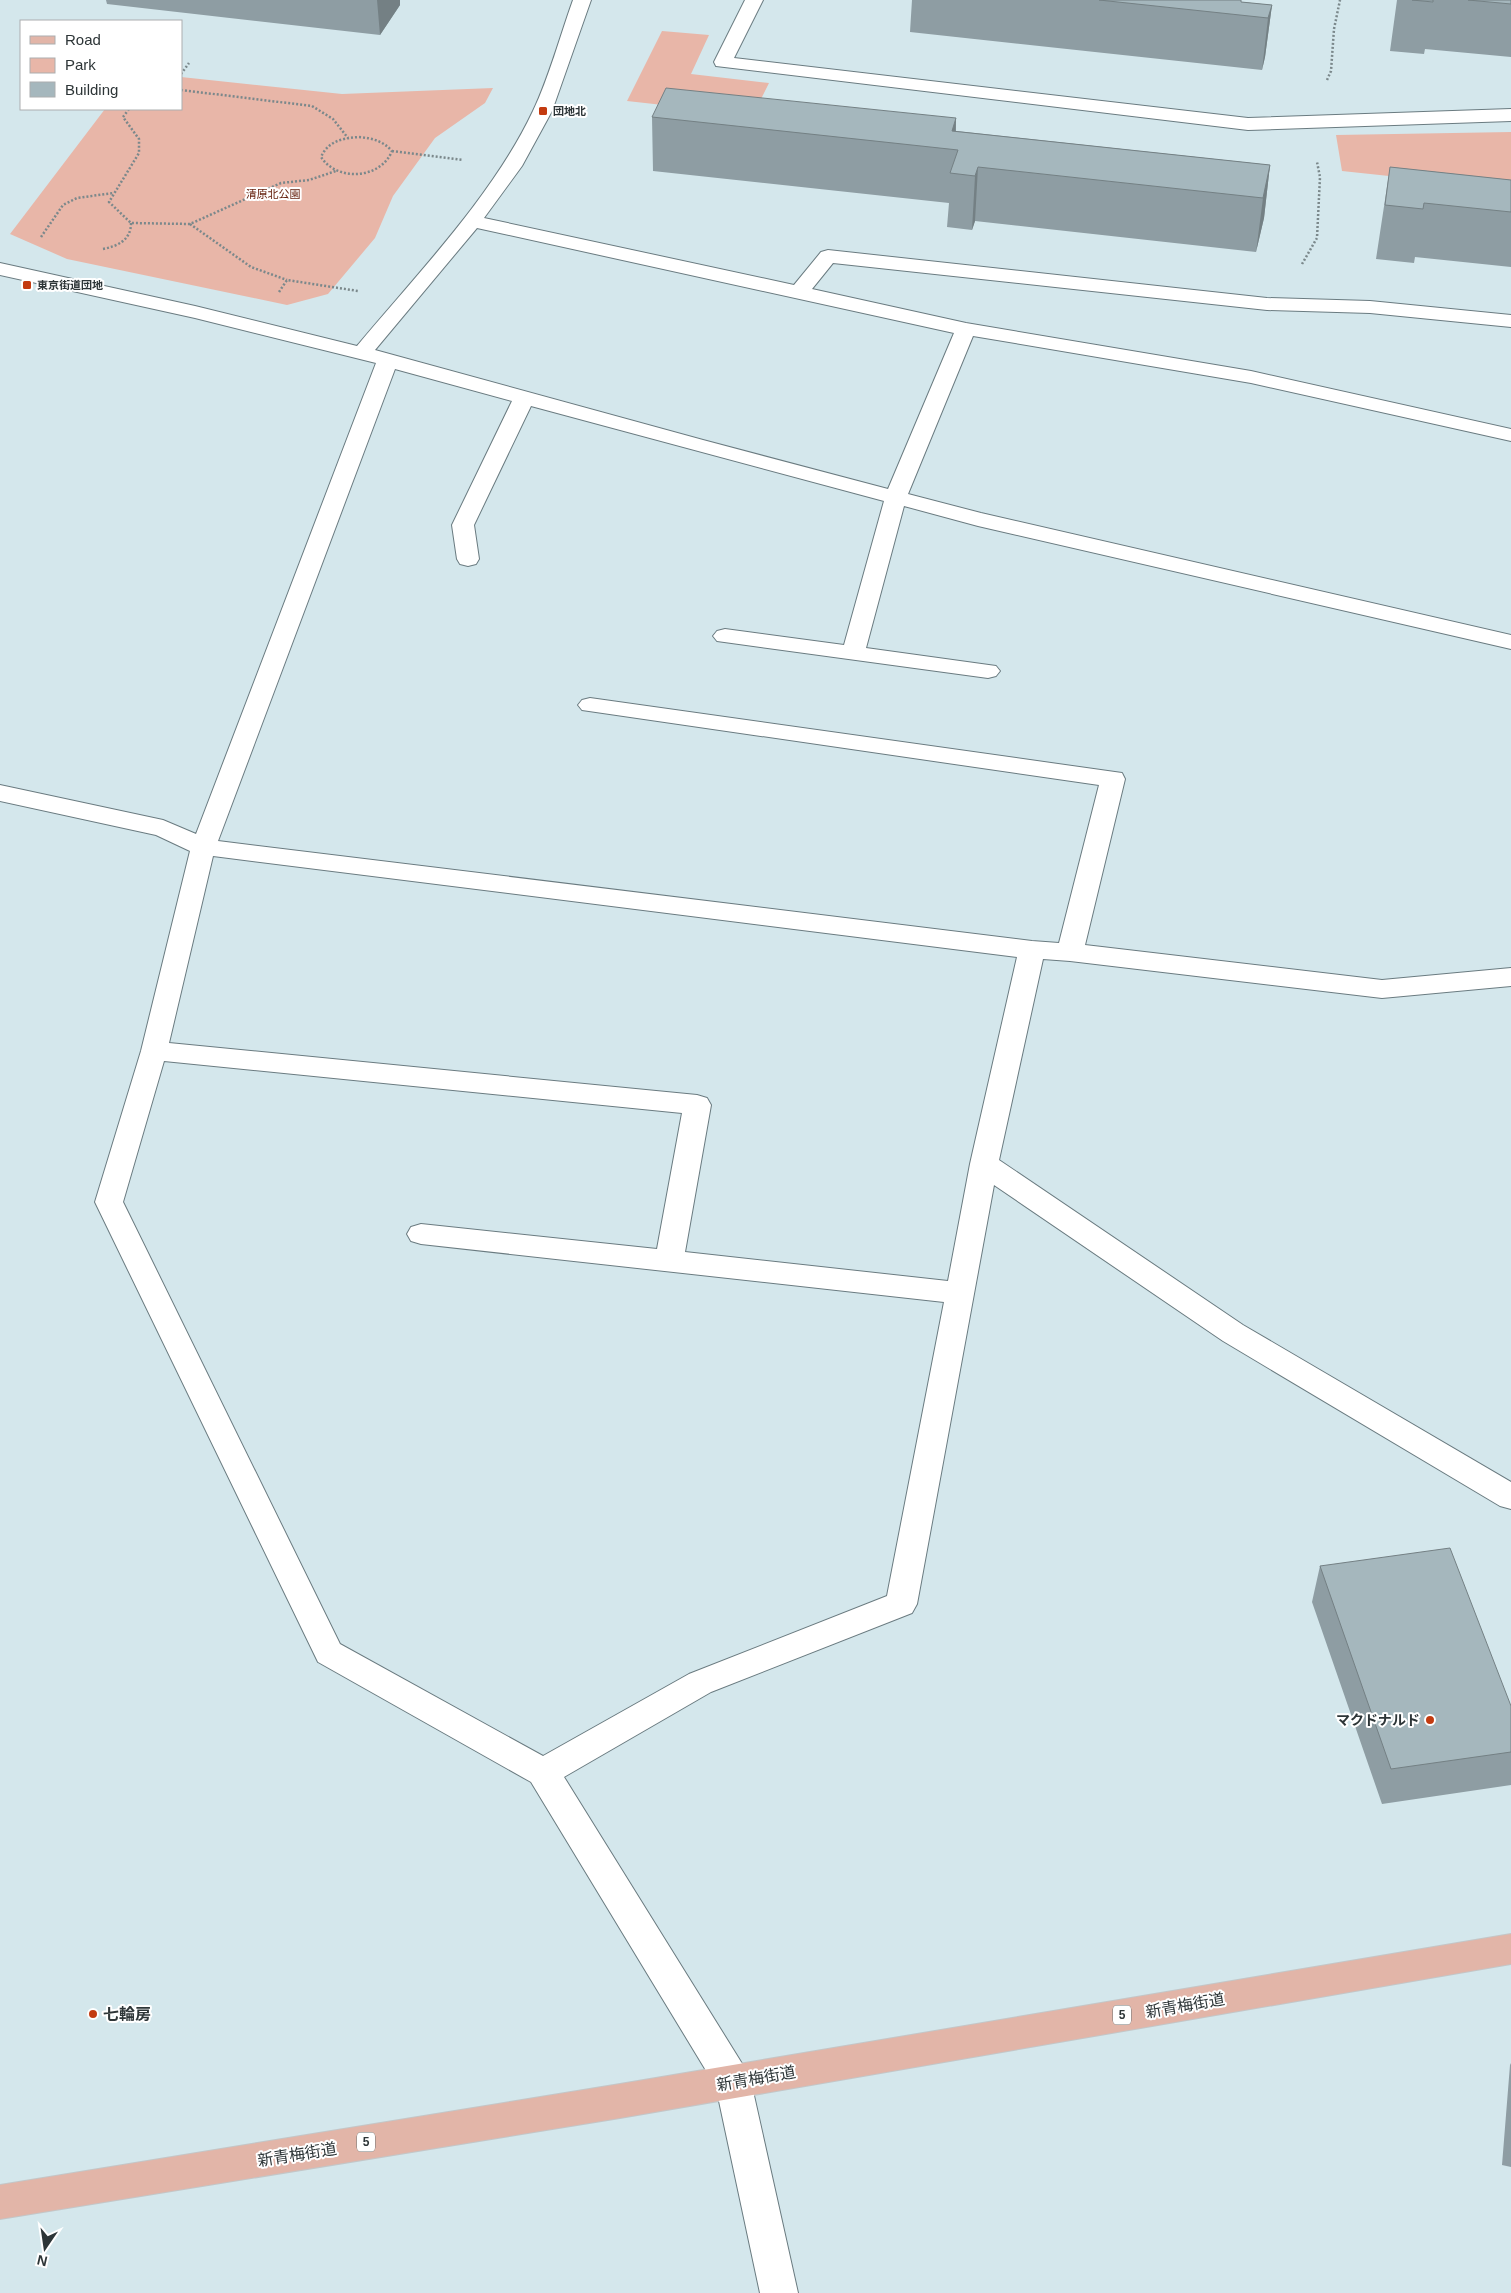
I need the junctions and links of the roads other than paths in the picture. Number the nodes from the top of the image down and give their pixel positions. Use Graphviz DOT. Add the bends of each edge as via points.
graph roads {
  1 [pos="582,0"];
  2 [pos="754,0"];
  3 [pos="1511,115"];
  4 [pos="472,221"];
  5 [pos="8,271"];
  6 [pos="798,292"];
  7 [pos="1511,322"];
  8 [pos="966,329"];
  9 [pos="375,357"];
  10 [pos="524,398"];
  11 [pos="1511,435"];
  12 [pos="896,496"];
  13 [pos="468,559"];
  14 [pos="725,636"];
  15 [pos="1511,642"];
  16 [pos="853,653"];
  17 [pos="988,671"];
  18 [pos="590,705"];
  19 [pos="0,793"];
  20 [pos="203,847"];
  21 [pos="1032,950"];
  22 [pos="1070,952"];
  23 [pos="1511,978"];
  24 [pos="154,1051"];
  25 [pos="984,1164"];
  26 [pos="421,1234"];
  27 [pos="669,1262"];
  28 [pos="960,1293"];
  29 [pos="1511,1497"];
  30 [pos="543,1772"];
  31 [pos="1511,1949"];
  32 [pos="733,2082"];
  33 [pos="0,2202"];
  34 [pos="779,2293"];
  1 -- 4 [label="street" via="543,111 512,166"];
  2 -- 3 [label="street" via="723,62 1248,124"];
  4 -- 6 [label="street"];
  4 -- 9 [label="street" via="408,299"];
  5 -- 9 [label="street"];
  6 -- 7 [label="street" via="828,256 1267,304 1370,307"];
  6 -- 8 [label="street"];
  8 -- 11 [label="street" via="1251,377"];
  8 -- 12 [label="street"];
  9 -- 10 [label="street"];
  9 -- 20 [label="street"];
  10 -- 12 [label="street"];
  10 -- 13 [label="street" via="464,525"];
  12 -- 15 [label="street"];
  12 -- 16 [label="street"];
  14 -- 16 [label="street"];
  16 -- 17 [label="street"];
  18 -- 22 [label="street" via="1113,779"];
  19 -- 20 [label="street" via="163,828"];
  20 -- 21 [label="street"];
  20 -- 24 [label="street"];
  21 -- 22 [label="street"];
  21 -- 25 [label="street"];
  22 -- 23 [label="street" via="1382,989"];
  24 -- 27 [label="street" via="697,1105"];
  24 -- 30 [label="street" via="108,1202 329,1653"];
  25 -- 28 [label="street"];
  25 -- 29 [label="street" via="1233,1333"];
  26 -- 27 [label="street"];
  27 -- 28 [label="street"];
  28 -- 30 [label="street" via="901,1604 700,1683"];
  30 -- 32 [label="street"];
  31 -- 32 [label="main road, 新青梅街道 / 5"];
  32 -- 33 [label="main road, 新青梅街道 / 5"];
  32 -- 34 [label="street"];
}
